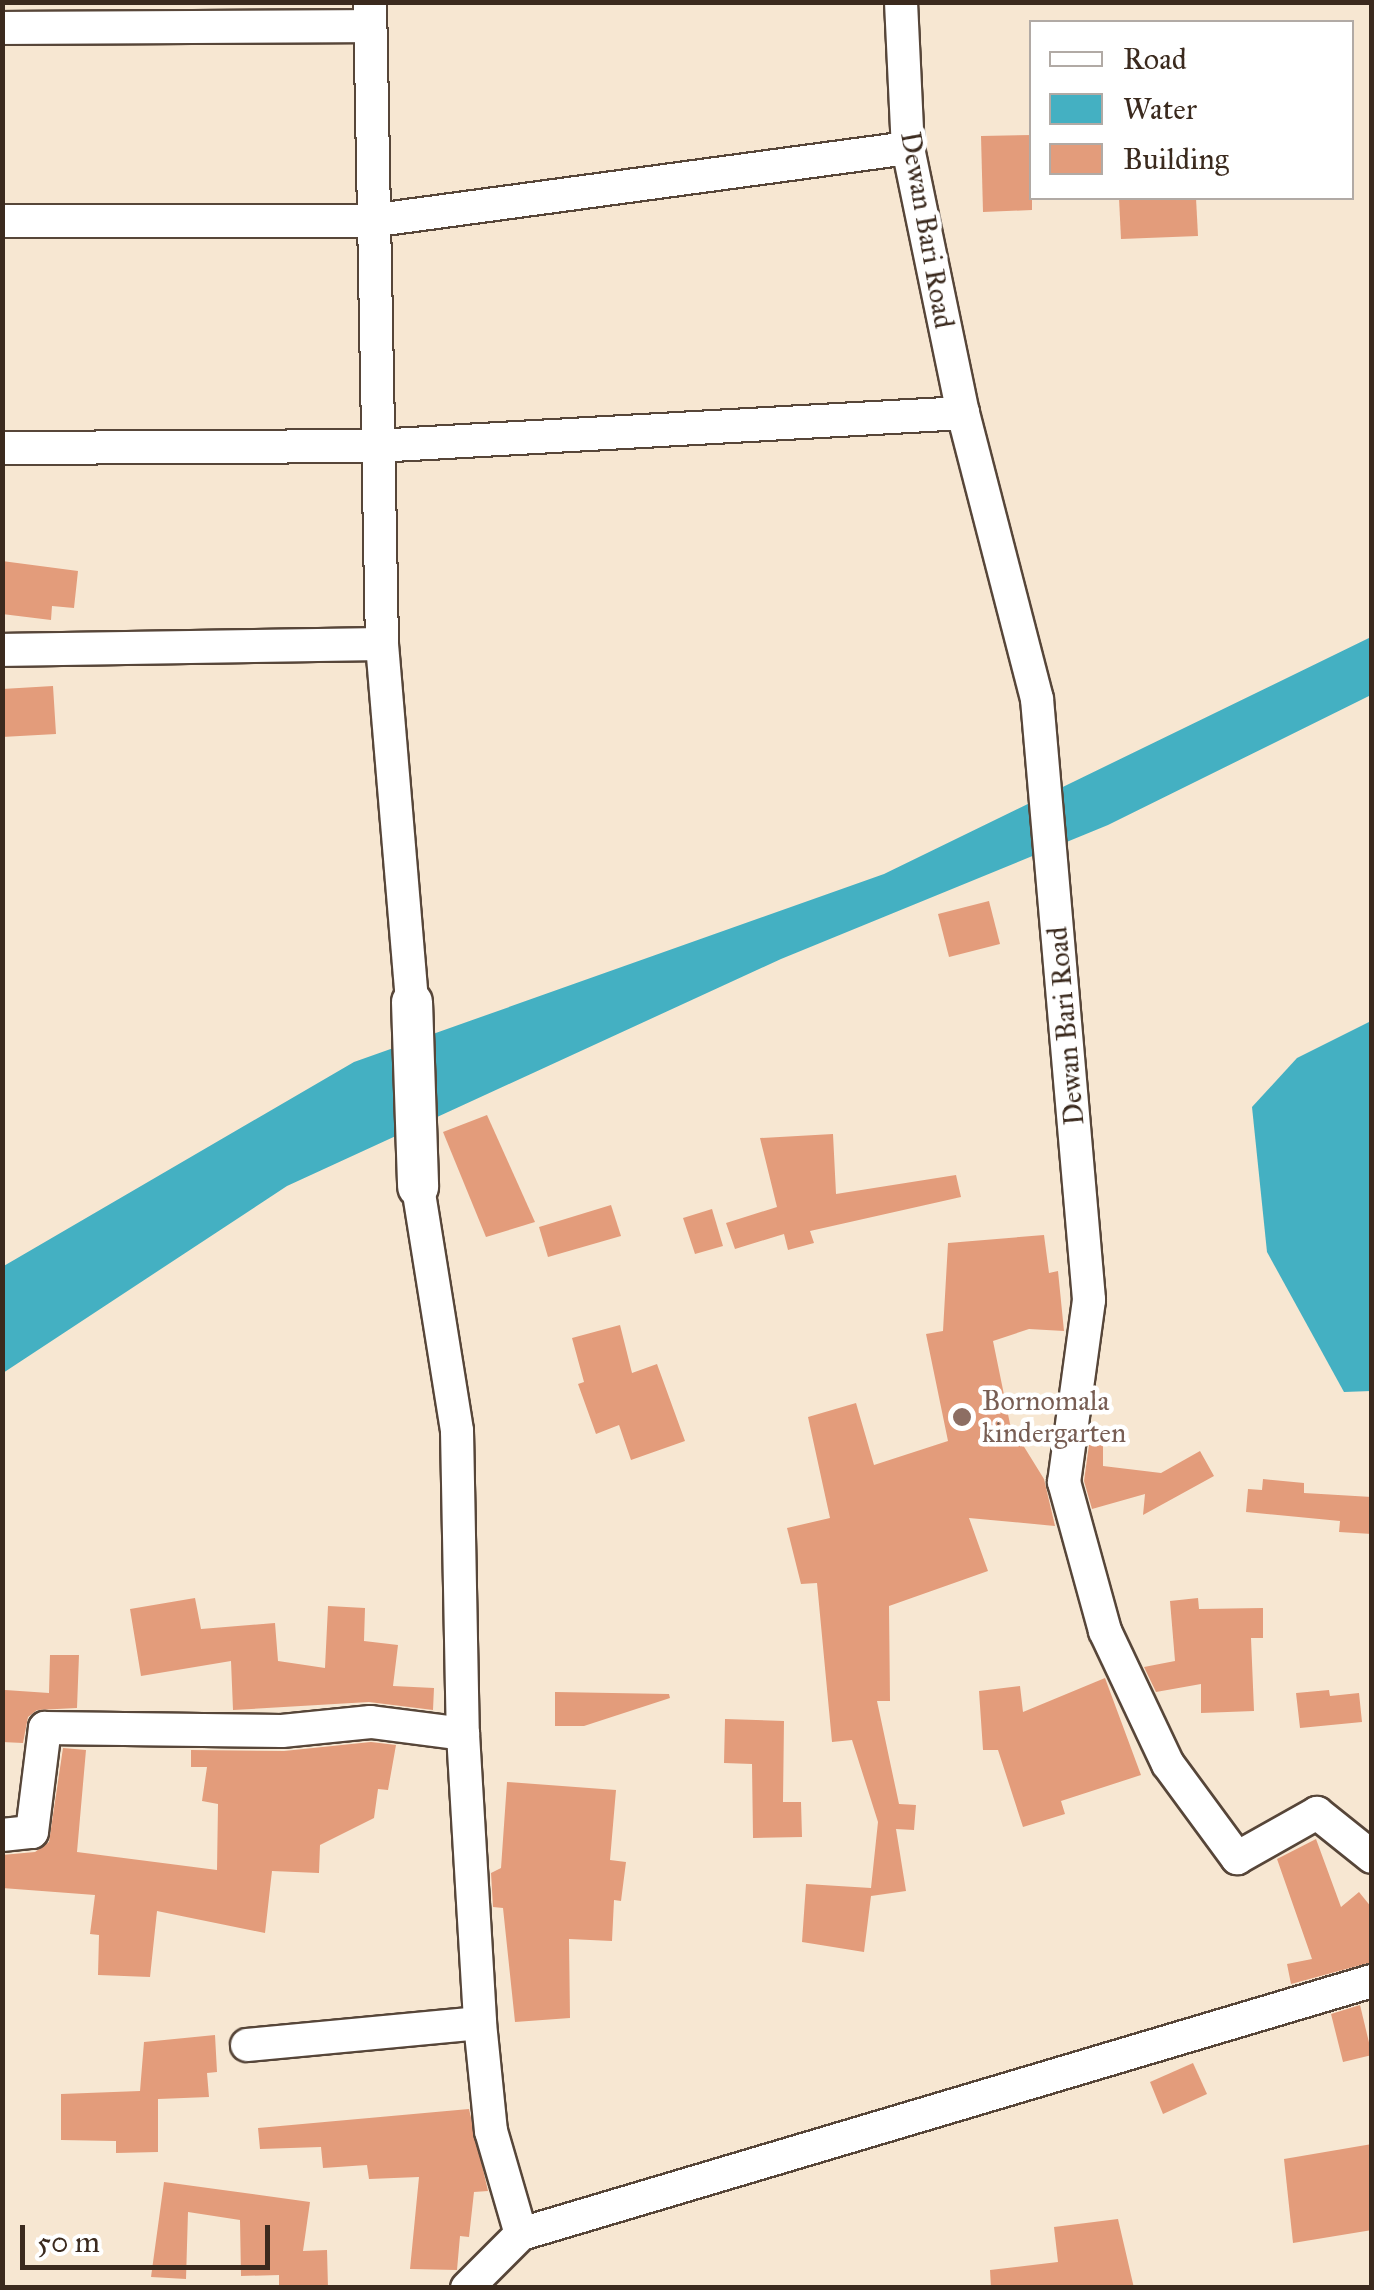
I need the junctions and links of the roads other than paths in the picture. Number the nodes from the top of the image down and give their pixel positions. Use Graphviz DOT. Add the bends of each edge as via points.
graph roads {
  1 [pos="900,2"];
  2 [pos="370,14"];
  3 [pos="2,28"];
  4 [pos="908,148"];
  5 [pos="370,220"];
  6 [pos="2,221"];
  7 [pos="963,412"];
  8 [pos="375,446"];
  9 [pos="2,448"];
  10 [pos="382,644"];
  11 [pos="2,650"];
  12 [pos="412,1002"];
  13 [pos="418,1187"];
  14 [pos="462,1734"];
  15 [pos="2,1835"];
  16 [pos="1372,1856"];
  17 [pos="1372,1981"];
  18 [pos="480,2023"];
  19 [pos="246,2045"];
  20 [pos="521,2234"];
  21 [pos="467,2288"];
  1 -- 4 [label="street, Dewan Bari Road"];
  2 -- 3 [label="street"];
  2 -- 5 [label="street"];
  4 -- 5 [label="street"];
  4 -- 7 [label="street, Dewan Bari Road"];
  5 -- 6 [label="street"];
  5 -- 8 [label="street"];
  7 -- 8 [label="street"];
  7 -- 16 [label="street, Dewan Bari Road" via="1036,699 1089,1300 1064,1482 1105,1631 1168,1764 1237,1858 1317,1813"];
  8 -- 9 [label="street"];
  8 -- 10 [label="street"];
  10 -- 11 [label="street"];
  10 -- 12 [label="street"];
  12 -- 13 [label="street"];
  13 -- 14 [label="street" via="457,1431"];
  14 -- 15 [label="street" via="370,1722 282,1731 45,1728 32,1832"];
  14 -- 18 [label="street"];
  17 -- 20 [label="street"];
  18 -- 19 [label="street"];
  18 -- 20 [label="street" via="490,2131"];
  20 -- 21 [label="street"];
}
